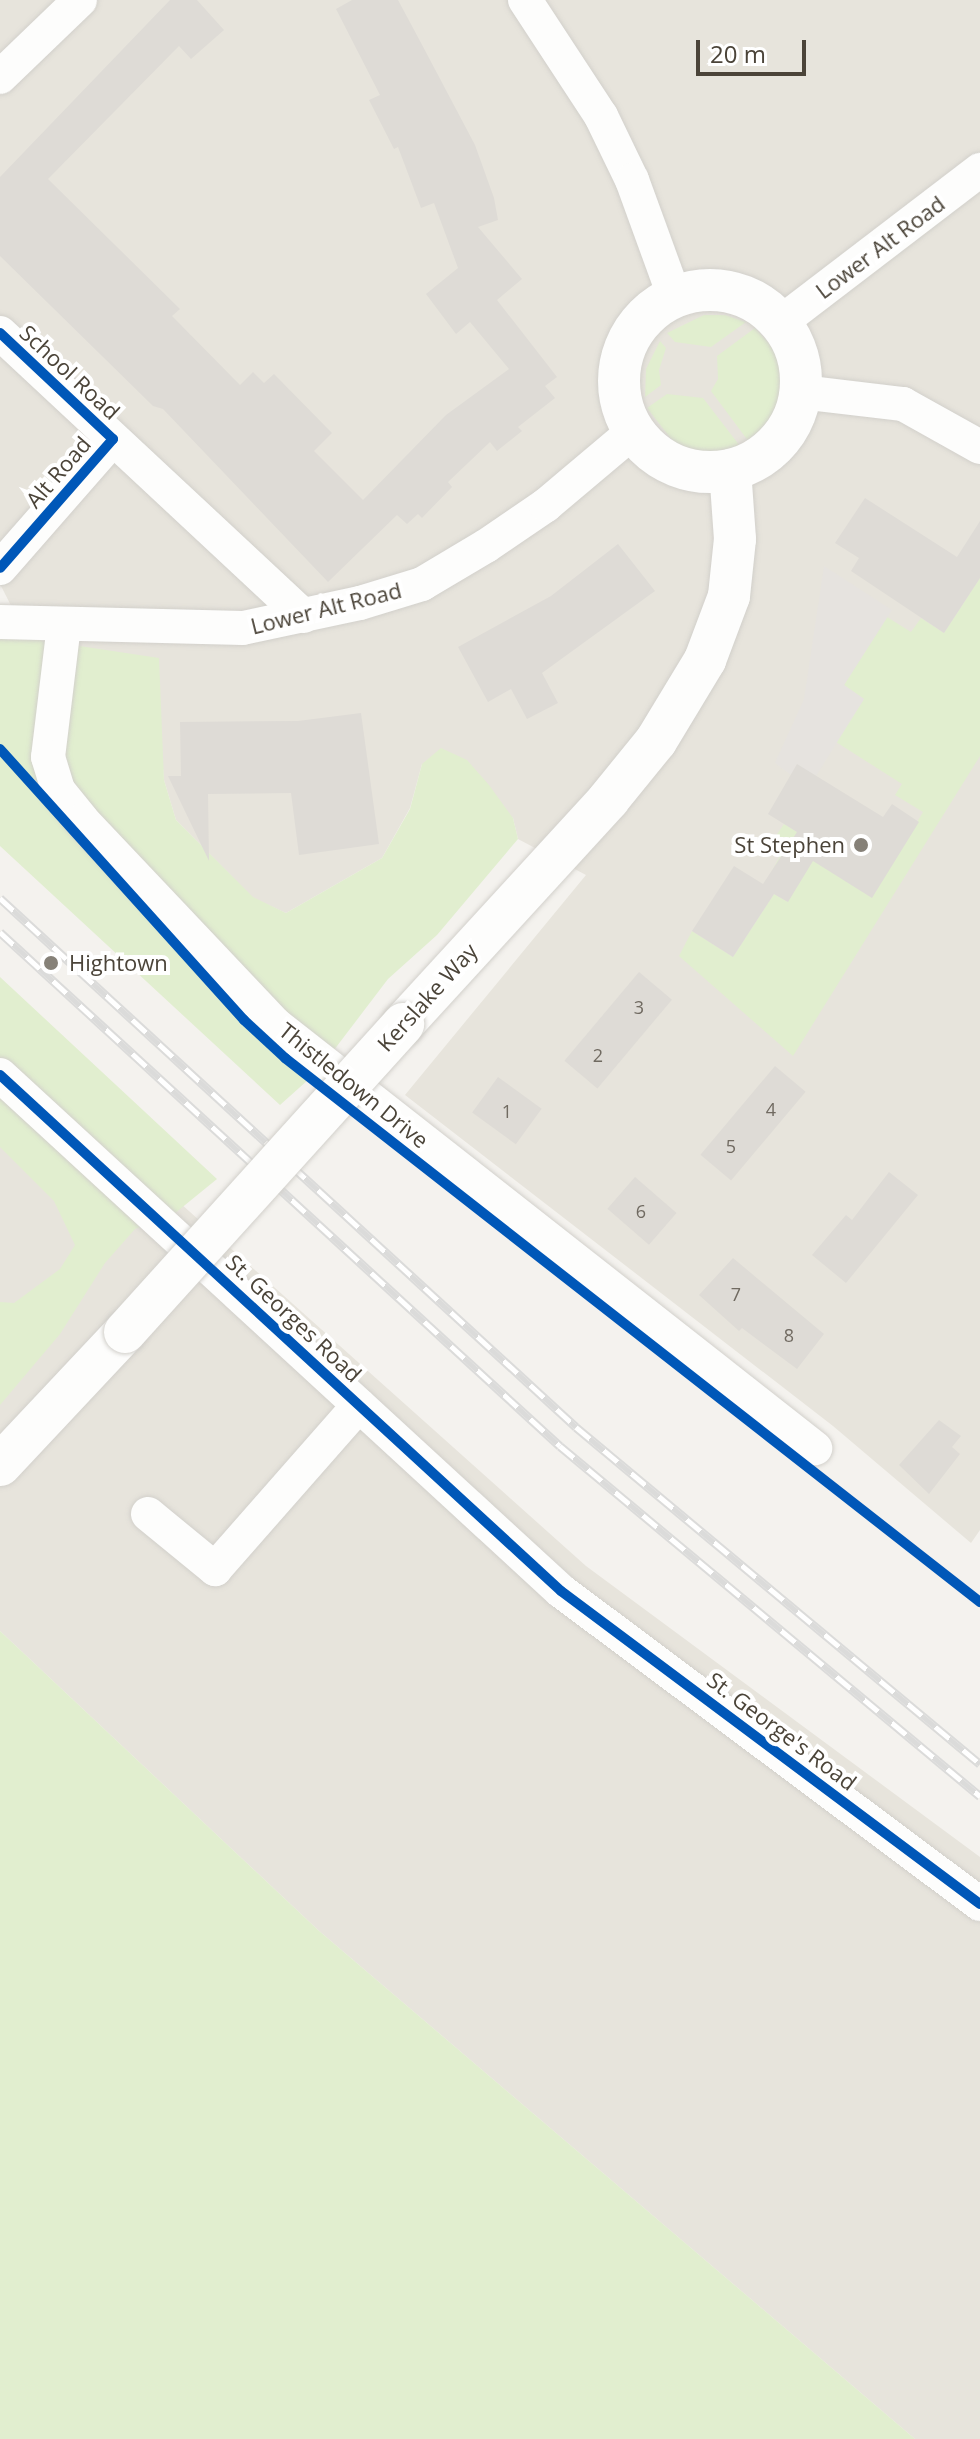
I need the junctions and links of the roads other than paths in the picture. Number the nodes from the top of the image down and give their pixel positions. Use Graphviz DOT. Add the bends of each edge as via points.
graph roads {
  1 [pos="80,0"];
  2 [pos="525,0"];
  3 [pos="0,77"];
  4 [pos="980,170"];
  5 [pos="675,298"];
  6 [pos="780,323"];
  7 [pos="0,333"];
  8 [pos="801,392"];
  9 [pos="634,431"];
  10 [pos="113,439"];
  11 [pos="980,447"];
  12 [pos="730,470"];
  13 [pos="0,568"];
  14 [pos="304,616"];
  15 [pos="0,622"];
  16 [pos="64,625"];
  17 [pos="0,1075"];
  18 [pos="359,1405"];
  19 [pos="815,1448"];
  20 [pos="0,1465"];
  21 [pos="148,1514"];
  22 [pos="561,1591"];
  23 [pos="980,1904"];
  1 -- 3 [label="street"];
  2 -- 5 [label="street" via="601,116 632,180"];
  4 -- 6 [label="street, Lower Alt Road"];
  5 -- 6 [label="street" via="703,291 732,293 759,304"];
  5 -- 9 [label="street" via="642,321 623,355 619,394"];
  6 -- 8 [label="street" via="798,356"];
  7 -- 10 [label="street, School Road"];
  8 -- 11 [label="street" via="903,404"];
  8 -- 12 [label="street" via="793,419 778,442 756,460"];
  9 -- 12 [label="street" via="652,452 676,466 702,472"];
  9 -- 14 [label="street, Lower Alt Road" via="546,505 422,584"];
  10 -- 13 [label="street, Alt Road"];
  10 -- 14 [label="street, School Road"];
  12 -- 20 [label="street, Kerslake Way, bridge" via="735,539 729,596 699,670 656,741 608,800"];
  14 -- 16 [label="street, Lower Alt Road" via="243,628"];
  15 -- 16 [label="street"];
  16 -- 19 [label="street, Thistledown Drive" via="48,757 58,790 82,820 275,1024"];
  17 -- 18 [label="street, St. Georges Road"];
  18 -- 21 [label="street" via="215,1569"];
  18 -- 22 [label="street, St. Georges Road"];
  22 -- 23 [label="street, St. George's Road"];
}
